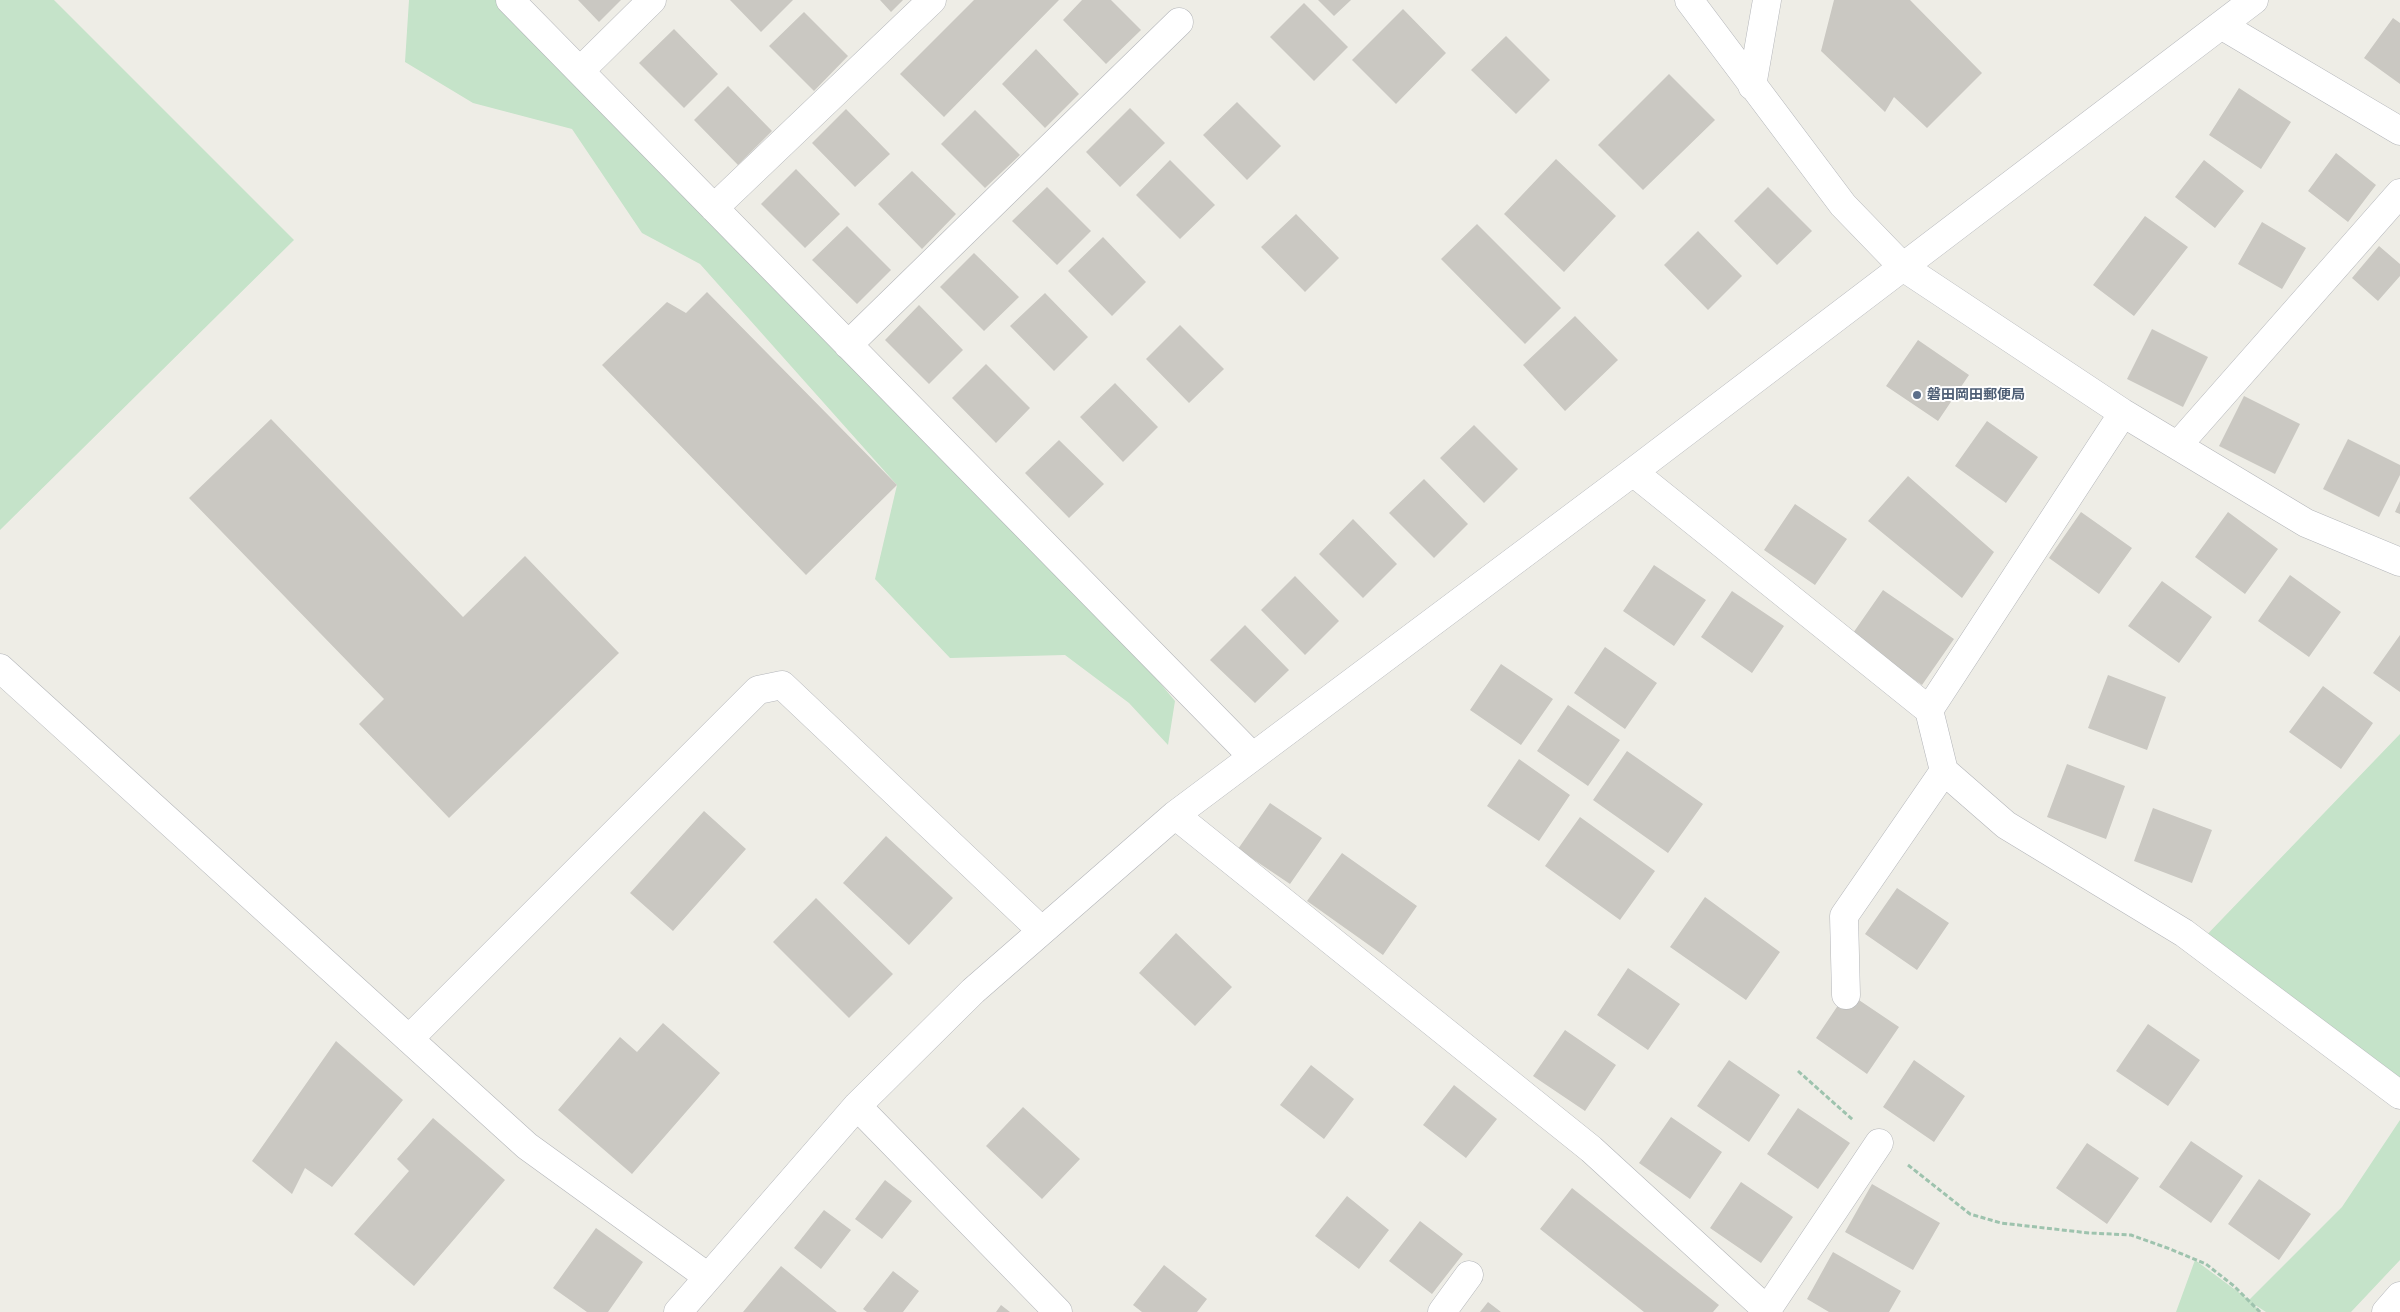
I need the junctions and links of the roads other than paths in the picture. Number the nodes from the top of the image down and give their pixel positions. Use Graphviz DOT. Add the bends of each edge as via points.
graph roads {
  1 [pos="510,0"];
  2 [pos="652,0"];
  3 [pos="932,0"];
  4 [pos="1689,0"];
  5 [pos="1766,0"];
  6 [pos="2254,0"];
  7 [pos="2222,14"];
  8 [pos="1179,22"];
  9 [pos="580,71"];
  10 [pos="1752,86"];
  11 [pos="2400,131"];
  12 [pos="2400,192"];
  13 [pos="714,208"];
  14 [pos="1903,267"];
  15 [pos="848,345"];
  16 [pos="2123,413"];
  17 [pos="2178,446"];
  18 [pos="1634,472"];
  19 [pos="2400,562"];
  20 [pos="0,668"];
  21 [pos="1928,710"];
  22 [pos="1252,756"];
  23 [pos="1944,771"];
  24 [pos="1175,815"];
  25 [pos="1042,931"];
  26 [pos="1846,995"];
  27 [pos="409,1039"];
  28 [pos="2400,1094"];
  29 [pos="857,1106"];
  30 [pos="1879,1143"];
  31 [pos="1469,1275"];
  32 [pos="708,1278"];
  33 [pos="2400,1296"];
  34 [pos="1767,1311"];
  35 [pos="678,1312"];
  36 [pos="1058,1312"];
  37 [pos="1442,1312"];
  38 [pos="2386,1312"];
  1 -- 9 [label="street"];
  2 -- 9 [label="street"];
  3 -- 13 [label="street"];
  4 -- 10 [label="street"];
  5 -- 10 [label="street"];
  6 -- 7 [label="street"];
  7 -- 11 [label="street"];
  7 -- 14 [label="street"];
  8 -- 15 [label="street"];
  9 -- 13 [label="street"];
  10 -- 14 [label="street" via="1843,206"];
  12 -- 17 [label="street"];
  13 -- 15 [label="street"];
  14 -- 16 [label="street"];
  14 -- 18 [label="street"];
  15 -- 22 [label="street"];
  16 -- 17 [label="street"];
  16 -- 21 [label="street"];
  17 -- 19 [label="street" via="2306,523"];
  18 -- 21 [label="street"];
  18 -- 22 [label="street"];
  20 -- 27 [label="street"];
  21 -- 23 [label="street"];
  22 -- 24 [label="street"];
  23 -- 26 [label="street" via="1844,916"];
  23 -- 28 [label="street" via="2006,825 2184,933"];
  24 -- 25 [label="street"];
  24 -- 34 [label="street" via="1591,1149"];
  25 -- 27 [label="street" via="782,685 758,690"];
  25 -- 29 [label="street" via="973,992"];
  27 -- 32 [label="street" via="527,1146"];
  29 -- 32 [label="street"];
  29 -- 36 [label="street"];
  30 -- 34 [label="street"];
  31 -- 37 [label="street"];
  32 -- 35 [label="street"];
  33 -- 38 [label="street"];
}
